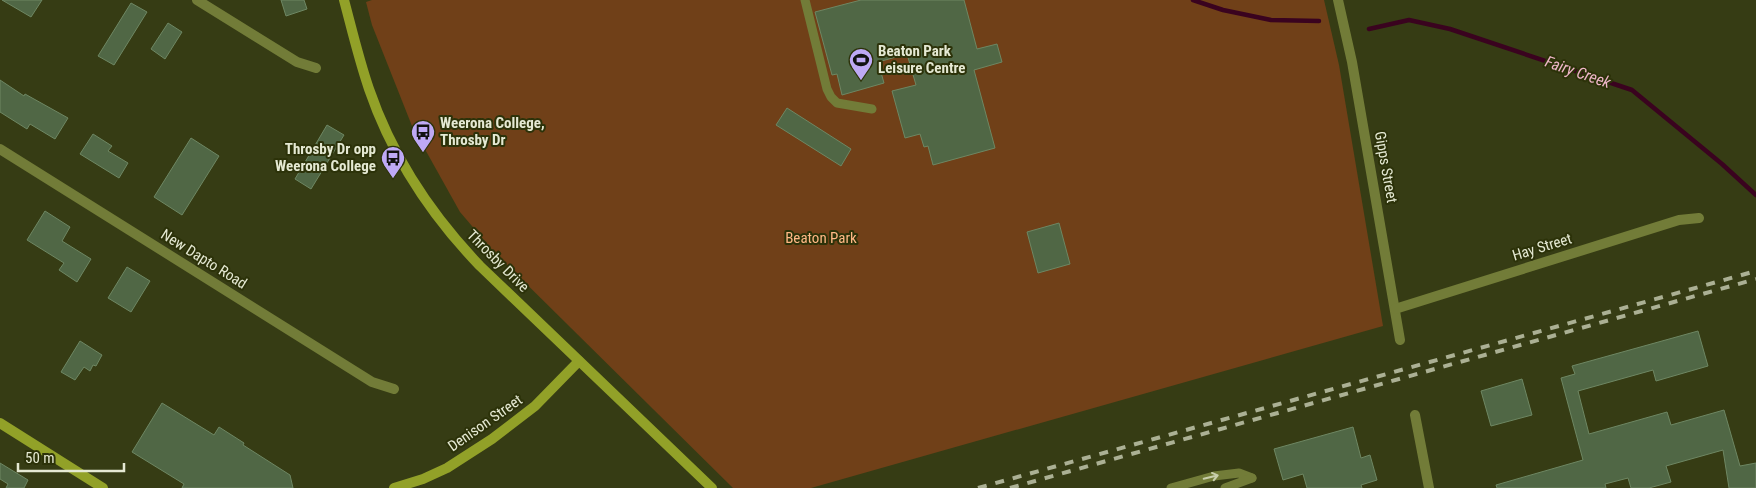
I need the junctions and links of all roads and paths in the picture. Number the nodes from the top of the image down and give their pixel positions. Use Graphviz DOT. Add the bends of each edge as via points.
graph roads {
  1 [pos="196,0"];
  2 [pos="344,0"];
  3 [pos="805,0"];
  4 [pos="1338,0"];
  5 [pos="316,68"];
  6 [pos="872,109"];
  7 [pos="0,149"];
  8 [pos="1699,218"];
  9 [pos="1395,310"];
  10 [pos="1400,340"];
  11 [pos="579,361"];
  12 [pos="394,389"];
  13 [pos="1415,415"];
  14 [pos="0,423"];
  15 [pos="103,488"];
  16 [pos="394,488"];
  17 [pos="712,488"];
  18 [pos="1171,488"];
  19 [pos="1225,488"];
  20 [pos="1429,488"];
  1 -- 5 [label="street" via="297,62"];
  2 -- 11 [label="main road, Throsby Drive" via="379,114 419,191 459,244"];
  3 -- 6 [label="lane" via="831,97 837,103"];
  4 -- 9 [label="street, Gipps Street" via="1352,62"];
  7 -- 12 [label="street, New Dapto Road" via="372,382"];
  8 -- 9 [label="street, Hay Street" via="1679,220"];
  9 -- 10 [label="street, Gipps Street"];
  11 -- 16 [label="main road, Denison Street" via="535,406 492,439 448,468"];
  11 -- 17 [label="main road, Throsby Drive"];
  13 -- 20 [label="street"];
  14 -- 15 [label="main road"];
  18 -- 19 [label="lane, one-way" via="1214,476 1239,473 1252,478"];
}
